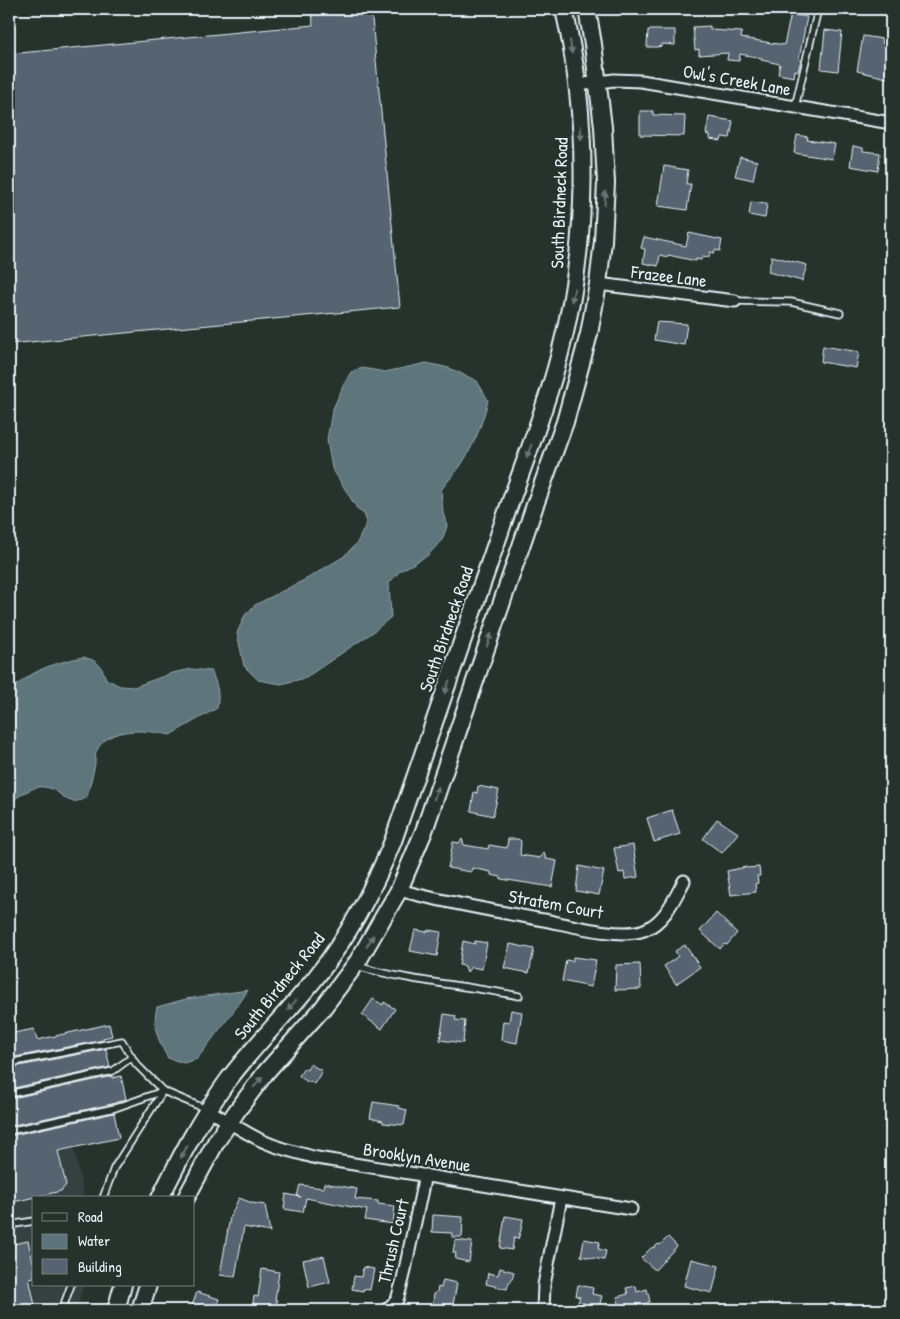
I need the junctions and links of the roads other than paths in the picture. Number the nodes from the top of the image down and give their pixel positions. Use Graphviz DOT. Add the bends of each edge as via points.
graph roads {
  1 [pos="564,9"];
  2 [pos="587,9"];
  3 [pos="818,9"];
  4 [pos="599,82"];
  5 [pos="577,85"];
  6 [pos="795,108"];
  7 [pos="891,123"];
  8 [pos="598,284"];
  9 [pos="735,302"];
  10 [pos="840,312"];
  11 [pos="684,881"];
  12 [pos="399,890"];
  13 [pos="355,965"];
  14 [pos="519,996"];
  15 [pos="132,1057"];
  16 [pos="9,1063"];
  17 [pos="163,1091"];
  18 [pos="9,1094"];
  19 [pos="208,1110"];
  20 [pos="230,1121"];
  21 [pos="9,1130"];
  22 [pos="425,1176"];
  23 [pos="104,1196"];
  24 [pos="161,1196"];
  25 [pos="187,1196"];
  26 [pos="561,1198"];
  27 [pos="631,1209"];
  28 [pos="32,1221"];
  29 [pos="9,1225"];
  30 [pos="71,1286"];
  31 [pos="123,1286"];
  32 [pos="148,1286"];
  33 [pos="62,1310"];
  34 [pos="116,1310"];
  35 [pos="140,1310"];
  36 [pos="386,1310"];
  37 [pos="543,1310"];
  1 -- 5 [label="main road, South Birdneck Road, one-way"];
  2 -- 4 [label="main road"];
  3 -- 6 [label="lane"];
  4 -- 5 [label="street, Owl's Creek Lane"];
  4 -- 6 [label="street, Owl's Creek Lane" via="641,81"];
  8 -- 4 [label="main road, one-way" via="606,183"];
  5 -- 19 [label="main road, South Birdneck Road, one-way" via="582,217 576,281 560,356 538,428 393,841 375,884 336,949"];
  6 -- 7 [label="street, Owl's Creek Lane"];
  8 -- 9 [label="street, Frazee Lane"];
  12 -- 8 [label="main road, one-way" via="424,831 565,422 583,360"];
  9 -- 10 [label="lane" via="791,302"];
  11 -- 12 [label="street, Stratem Court" via="659,921 633,934 457,904"];
  13 -- 12 [label="main road, one-way"];
  13 -- 14 [label="lane" via="387,974"];
  20 -- 13 [label="main road, one-way" via="266,1072 322,1009"];
  15 -- 16 [label="lane" via="122,1041"];
  15 -- 17 [label="lane"];
  15 -- 18 [label="lane" via="113,1072"];
  17 -- 19 [label="lane"];
  17 -- 21 [label="lane" via="115,1108"];
  17 -- 23 [label="lane" via="114,1168"];
  19 -- 20 [label="street, Brooklyn Avenue"];
  19 -- 24 [label="main road, South Birdneck Road, one-way"];
  20 -- 22 [label="street, Brooklyn Avenue" via="252,1136 317,1158"];
  20 -- 25 [label="main road"];
  22 -- 26 [label="street, Brooklyn Avenue"];
  22 -- 36 [label="street, Thrush Court" via="404,1279 397,1300"];
  26 -- 27 [label="street, Brooklyn Avenue"];
  26 -- 37 [label="street" via="544,1285"];
  28 -- 29 [label="lane"];
  30 -- 33 [label="lane"];
  31 -- 34 [label="main road"];
  32 -- 35 [label="main road"];
}
